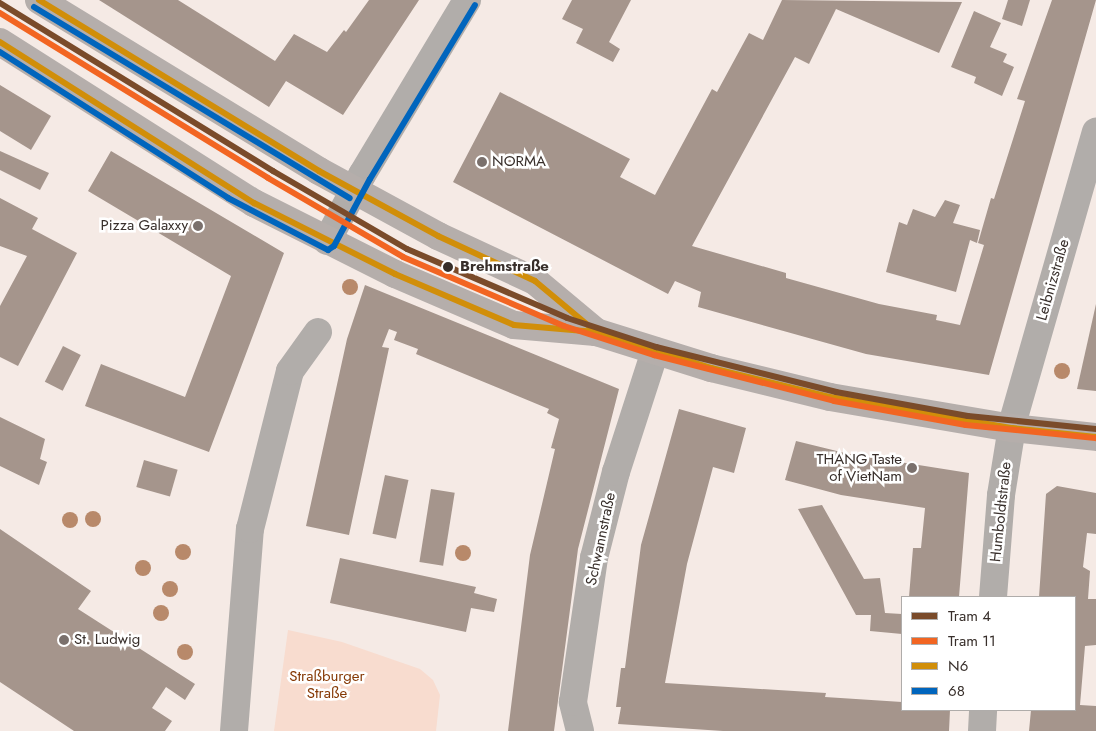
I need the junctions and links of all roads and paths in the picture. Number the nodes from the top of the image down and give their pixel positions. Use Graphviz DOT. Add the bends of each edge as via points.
graph roads {
  1 [pos="39,0"];
  2 [pos="467,0"];
  3 [pos="0,42"];
  4 [pos="1096,132"];
  5 [pos="354,190"];
  6 [pos="328,241"];
  7 [pos="318,332"];
  8 [pos="596,332"];
  9 [pos="656,351"];
  10 [pos="1012,428"];
  11 [pos="1096,437"];
  12 [pos="993,596"];
  13 [pos="983,711"];
  14 [pos="234,731"];
  15 [pos="580,731"];
  16 [pos="982,731"];
  1 -- 5 [label="main road" via="285,152"];
  2 -- 5 [label="street"];
  3 -- 6 [label="main road" via="233,191"];
  4 -- 10 [label="street, Leibnizstraße"];
  5 -- 6 [label="street"];
  5 -- 8 [label="main road" via="438,236 535,281"];
  6 -- 8 [label="main road" via="514,325"];
  7 -- 14 [label="street" via="290,370 250,530"];
  8 -- 9 [label="main road"];
  9 -- 10 [label="main road" via="830,397"];
  9 -- 15 [label="street, Schwannstraße" via="616,472 594,558 573,702"];
  10 -- 11 [label="main road"];
  10 -- 12 [label="street, Humboldtstraße" via="1001,495"];
  13 -- 16 [label="street"];
}
